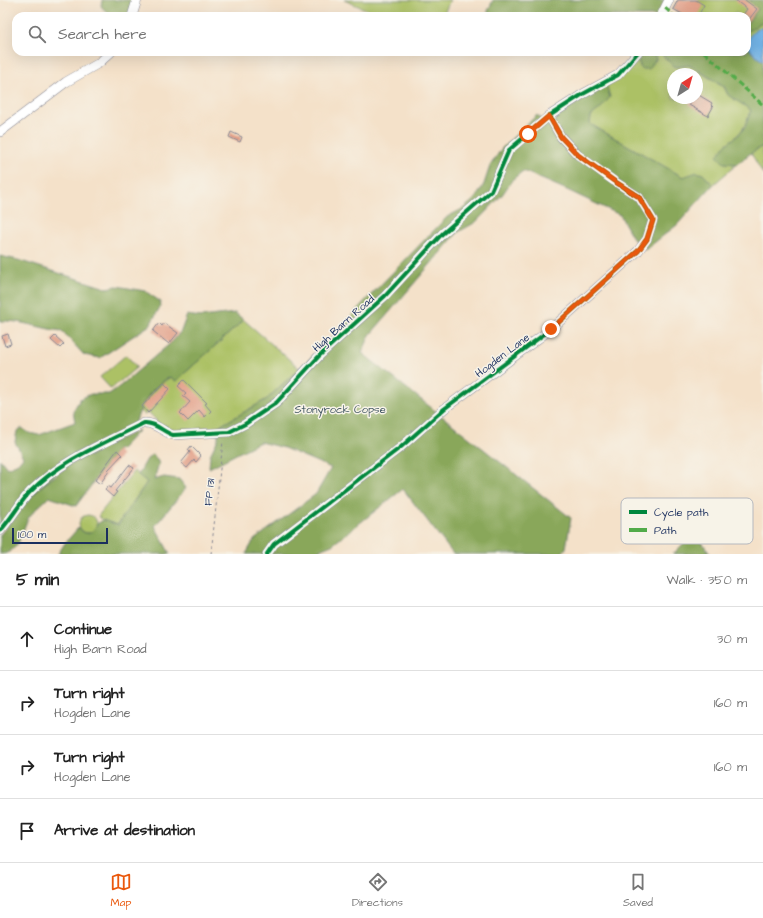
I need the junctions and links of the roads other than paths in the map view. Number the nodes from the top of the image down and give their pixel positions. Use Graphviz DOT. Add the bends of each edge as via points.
graph roads {
  1 [pos="137,0"];
  2 [pos="669,0"];
  3 [pos="133,12"];
  4 [pos="663,12"];
  5 [pos="106,56"];
  6 [pos="635,56"];
  7 [pos="549,116"];
  8 [pos="0,132"];
  9 [pos="0,531"];
  10 [pos="267,554"];
  1 -- 3 [label="street"];
  2 -- 4 [label="street"];
  5 -- 8 [label="street" via="99,63 66,82"];
  6 -- 7 [label="street, High Barn Road" via="618,75"];
  7 -- 9 [label="street, High Barn Road" via="509,150 491,192 442,234 386,296 320,355 276,403 229,432 174,435 144,423 74,458 53,473 30,492"];
  7 -- 10 [label="street, Hogden Lane" via="561,137 578,155 639,197 653,220 647,239 638,251 551,329 444,409 401,447 274,544"];
}
